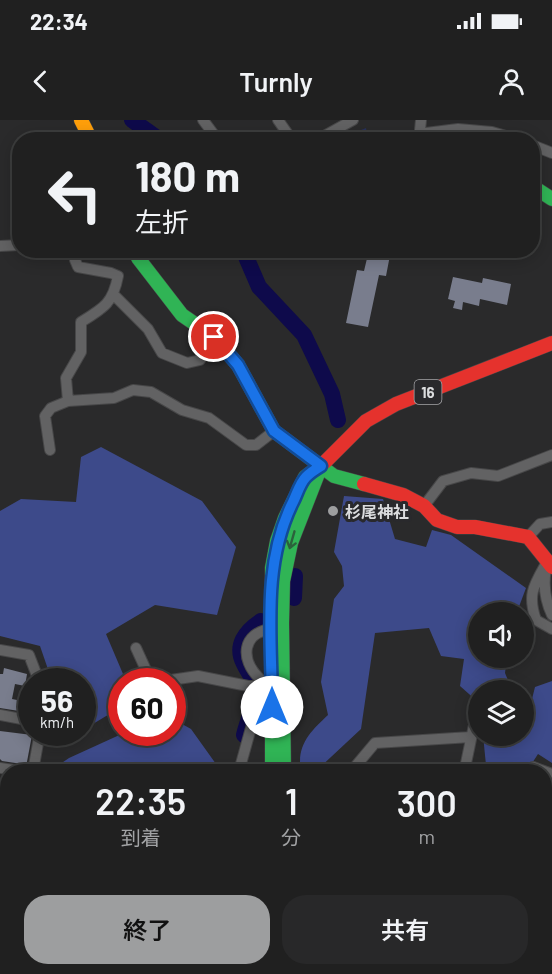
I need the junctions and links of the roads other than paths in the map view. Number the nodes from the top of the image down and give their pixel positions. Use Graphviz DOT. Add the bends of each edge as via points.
graph roads {
  1 [pos="353,120"];
  2 [pos="331,132"];
  3 [pos="443,132"];
  4 [pos="492,132"];
  5 [pos="75,258"];
  6 [pos="138,258"];
  7 [pos="114,295"];
  8 [pos="198,326"];
  9 [pos="552,343"];
  10 [pos="68,401"];
  11 [pos="274,431"];
  12 [pos="50,450"];
  13 [pos="552,456"];
  14 [pos="321,466"];
  15 [pos="424,506"];
  16 [pos="552,522"];
  17 [pos="528,537"];
  18 [pos="550,565"];
  19 [pos="552,615"];
  20 [pos="271,629"];
  21 [pos="552,629"];
  22 [pos="136,648"];
  23 [pos="0,650"];
  24 [pos="34,668"];
  25 [pos="145,668"];
  26 [pos="186,678"];
  27 [pos="272,686"];
  28 [pos="0,716"];
  29 [pos="18,719"];
  30 [pos="468,737"];
  31 [pos="37,746"];
  32 [pos="469,746"];
  33 [pos="34,764"];
  34 [pos="241,764"];
  35 [pos="272,764"];
  36 [pos="284,764"];
  37 [pos="357,764"];
  38 [pos="466,764"];
  1 -- 2 [label="street"];
  3 -- 4 [label="street"];
  5 -- 7 [label="street" via="78,267 118,276"];
  6 -- 8 [label="main road" via="182,315"];
  7 -- 8 [label="street" via="148,329 162,353 187,363 203,356"];
  7 -- 10 [label="street" via="81,322 81,352 66,378"];
  8 -- 11 [label="main road" via="214,337 238,365"];
  9 -- 14 [label="main road, 16" via="396,404 366,421"];
  10 -- 11 [label="street" via="114,398 133,390 151,392 182,410 209,418 246,445 256,445"];
  10 -- 12 [label="street" via="51,408 45,416"];
  11 -- 14 [label="main road"];
  13 -- 15 [label="street" via="498,476 471,473 443,481"];
  14 -- 15 [label="main road" via="334,476 403,495"];
  14 -- 20 [label="main road, 16" via="305,477 277,541 272,568"];
  14 -- 36 [label="main road, 16, one-way" via="300,516 285,569 281,603"];
  15 -- 17 [label="main road" via="437,520 457,527"];
  16 -- 17 [label="street" via="540,524"];
  17 -- 18 [label="main road"];
  18 -- 19 [label="street" via="545,578 546,602"];
  18 -- 21 [label="street" via="535,583 530,603 536,620"];
  20 -- 27 [label="main road, 16"];
  20 -- 27 [label="street" via="259,631 248,642 246,656 259,678"];
  22 -- 25 [label="street"];
  23 -- 24 [label="street" via="29,655"];
  26 -- 27 [label="street"];
  27 -- 34 [label="street" via="261,692"];
  27 -- 35 [label="main road, 16"];
  28 -- 29 [label="street"];
  30 -- 37 [label="street" via="375,742"];
  31 -- 33 [label="street"];
  32 -- 38 [label="street"];
}
